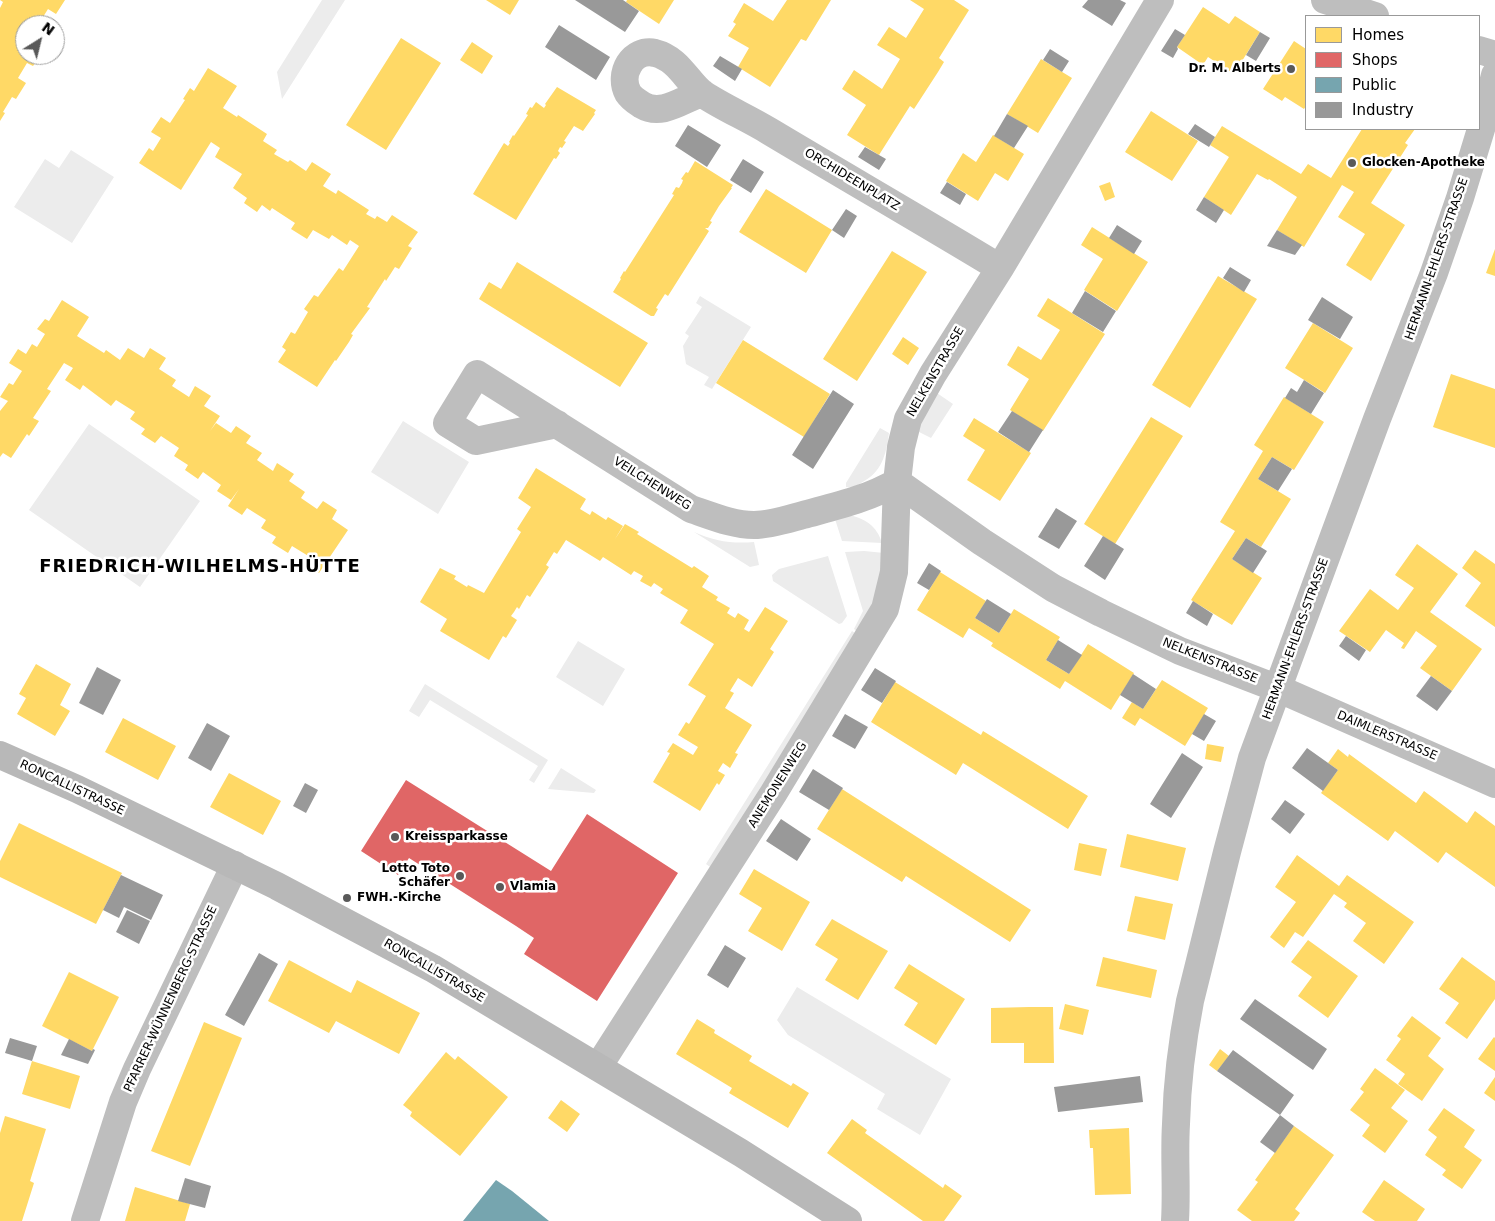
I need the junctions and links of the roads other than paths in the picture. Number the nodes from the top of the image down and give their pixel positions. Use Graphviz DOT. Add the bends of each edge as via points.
graph roads {
  1 [pos="1160,0"];
  2 [pos="1325,0"];
  3 [pos="1372,15"];
  4 [pos="1480,50"];
  5 [pos="1495,55"];
  6 [pos="1495,75"];
  7 [pos="702,93"];
  8 [pos="1000,268"];
  9 [pos="557,424"];
  10 [pos="897,482"];
  11 [pos="1279,688"];
  12 [pos="0,755"];
  13 [pos="1495,784"];
  14 [pos="235,866"];
  15 [pos="598,1067"];
  16 [pos="85,1221"];
  17 [pos="848,1221"];
  18 [pos="1175,1221"];
  1 -- 8 [label="street, NELKENSTRASSE"];
  2 -- 3 [label="street"];
  4 -- 5 [label="street"];
  6 -- 11 [label="street, HERMANN-EHLERS-STRASSE" via="1460,198 1434,273"];
  7 -- 8 [label="street, ORCHIDEENPLATZ"];
  8 -- 10 [label="street, NELKENSTRASSE" via="932,374 908,419"];
  9 -- 10 [label="street, VEILCHENWEG" via="692,509 722,520 755,525 789,519 857,501"];
  10 -- 11 [label="street, NELKENSTRASSE" via="1052,588 1180,651"];
  10 -- 15 [label="street, ANEMONENWEG" via="894,572 885,609 773,794"];
  11 -- 13 [label="street, DAIMLERSTRASSE"];
  11 -- 18 [label="street, HERMANN-EHLERS-STRASSE" via="1252,758 1190,1001 1180,1061"];
  12 -- 14 [label="street, RONCALLISTRASSE"];
  14 -- 15 [label="street, RONCALLISTRASSE" via="432,968"];
  14 -- 16 [label="street, PFARRER-WÜNNENBERG-STRASSE" via="123,1102"];
  15 -- 17 [label="street, RONCALLISTRASSE"];
}
